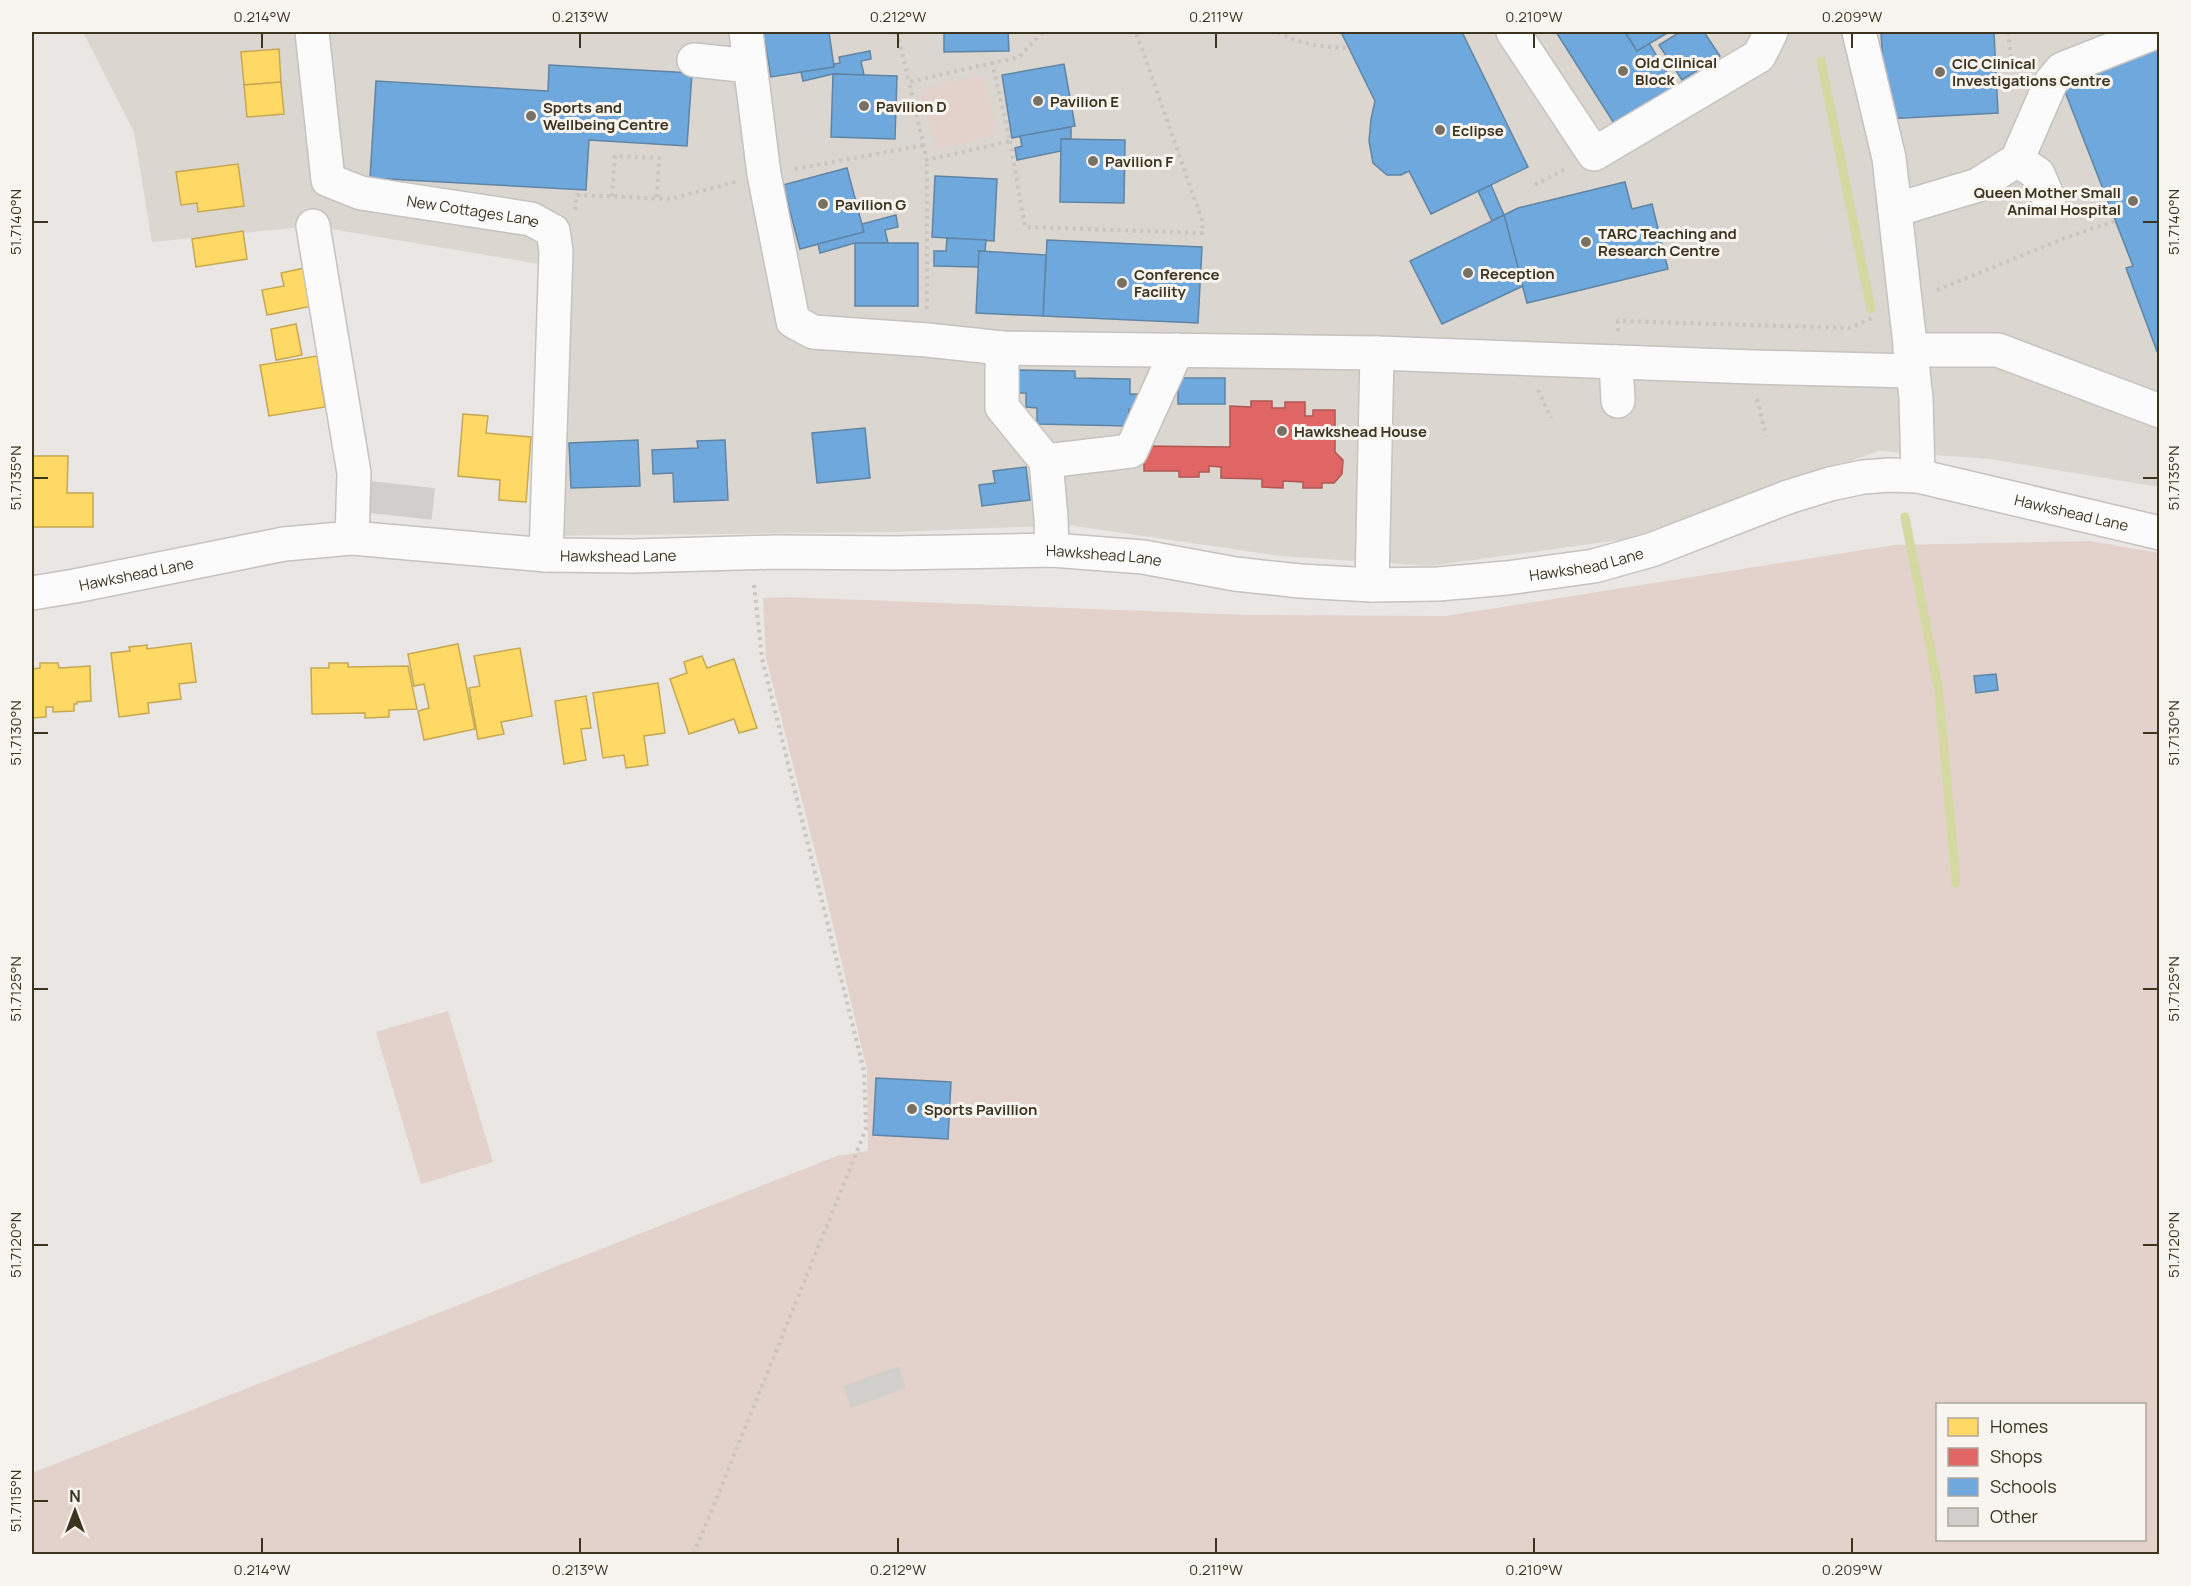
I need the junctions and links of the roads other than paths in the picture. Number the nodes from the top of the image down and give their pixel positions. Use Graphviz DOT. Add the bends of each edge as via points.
graph roads {
  1 [pos="312,32"];
  2 [pos="746,32"];
  3 [pos="1513,32"];
  4 [pos="1772,32"];
  5 [pos="1859,32"];
  6 [pos="2156,32"];
  7 [pos="694,60"];
  8 [pos="750,66"];
  9 [pos="2017,160"];
  10 [pos="2049,200"];
  11 [pos="1895,210"];
  12 [pos="313,226"];
  13 [pos="1617,347"];
  14 [pos="1002,348"];
  15 [pos="1177,350"];
  16 [pos="1377,353"];
  17 [pos="1912,361"];
  18 [pos="1618,401"];
  19 [pos="2160,411"];
  20 [pos="1046,461"];
  21 [pos="1918,476"];
  22 [pos="2160,533"];
  23 [pos="352,538"];
  24 [pos="1052,550"];
  25 [pos="546,555"];
  26 [pos="1372,585"];
  27 [pos="32,593"];
  1 -- 25 [label="street, New Cottages Lane" via="327,180 361,193 531,219 553,231 556,251"];
  2 -- 8 [label="street"];
  3 -- 4 [label="street" via="1594,154 1759,56"];
  5 -- 11 [label="street" via="1889,158"];
  6 -- 9 [label="street" via="2062,69 2051,82"];
  7 -- 8 [label="street"];
  8 -- 14 [label="street" via="764,174 793,321 813,332"];
  9 -- 10 [label="street" via="2038,174"];
  9 -- 11 [label="street" via="1978,185"];
  11 -- 17 [label="street"];
  12 -- 23 [label="street" via="354,473"];
  13 -- 16 [label="street"];
  13 -- 17 [label="street"];
  13 -- 18 [label="street"];
  14 -- 15 [label="street"];
  14 -- 20 [label="street" via="1002,407"];
  15 -- 16 [label="street"];
  15 -- 20 [label="street" via="1131,451"];
  16 -- 26 [label="street"];
  17 -- 19 [label="street" via="1998,350 2025,353"];
  17 -- 21 [label="street"];
  20 -- 24 [label="street"];
  21 -- 22 [label="street, Hawkshead Lane"];
  21 -- 26 [label="street, Hawkshead Lane" via="1863,477 1830,484 1651,550 1594,566 1438,584"];
  23 -- 25 [label="street, Hawkshead Lane"];
  23 -- 27 [label="street, Hawkshead Lane" via="284,544"];
  24 -- 25 [label="street, Hawkshead Lane"];
  24 -- 26 [label="street, Hawkshead Lane" via="1143,557 1235,574"];
}
